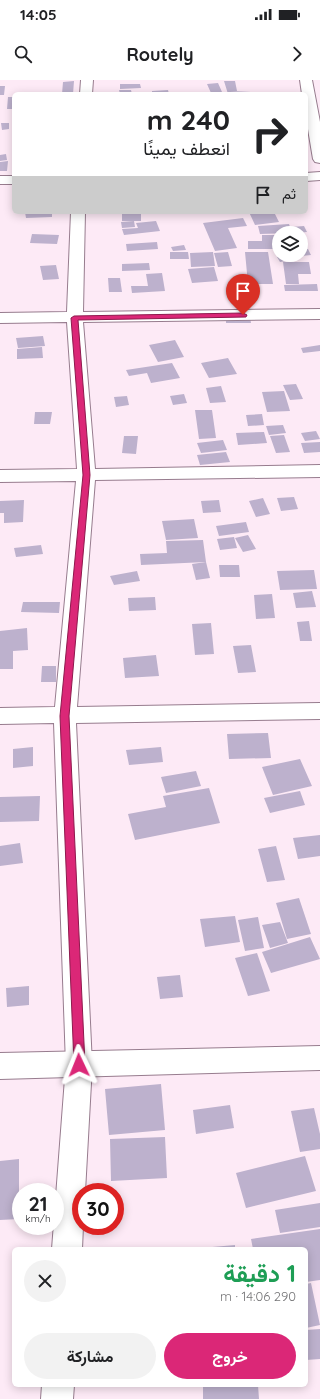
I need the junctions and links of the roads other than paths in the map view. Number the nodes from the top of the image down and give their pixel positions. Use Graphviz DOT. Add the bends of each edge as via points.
graph roads {
  1 [pos="87,80"];
  2 [pos="306,80"];
  3 [pos="86,92"];
  4 [pos="320,159"];
  5 [pos="320,176"];
  6 [pos="308,177"];
  7 [pos="0,180"];
  8 [pos="12,180"];
  9 [pos="78,214"];
  10 [pos="320,314"];
  11 [pos="0,318"];
  12 [pos="74,318"];
  13 [pos="320,471"];
  14 [pos="86,475"];
  15 [pos="0,476"];
  16 [pos="320,711"];
  17 [pos="0,716"];
  18 [pos="65,716"];
  19 [pos="320,1058"];
  20 [pos="79,1065"];
  21 [pos="0,1066"];
  22 [pos="67,1247"];
  23 [pos="58,1387"];
  24 [pos="57,1399"];
  1 -- 3 [label="street"];
  2 -- 4 [label="street"];
  5 -- 6 [label="street"];
  7 -- 8 [label="street"];
  9 -- 12 [label="street"];
  10 -- 12 [label="street"];
  11 -- 12 [label="street"];
  12 -- 14 [label="street"];
  13 -- 14 [label="street"];
  14 -- 15 [label="street"];
  14 -- 18 [label="street"];
  16 -- 18 [label="street"];
  17 -- 18 [label="street"];
  18 -- 20 [label="street"];
  19 -- 20 [label="street"];
  20 -- 21 [label="street"];
  20 -- 22 [label="street"];
  23 -- 24 [label="street"];
}
